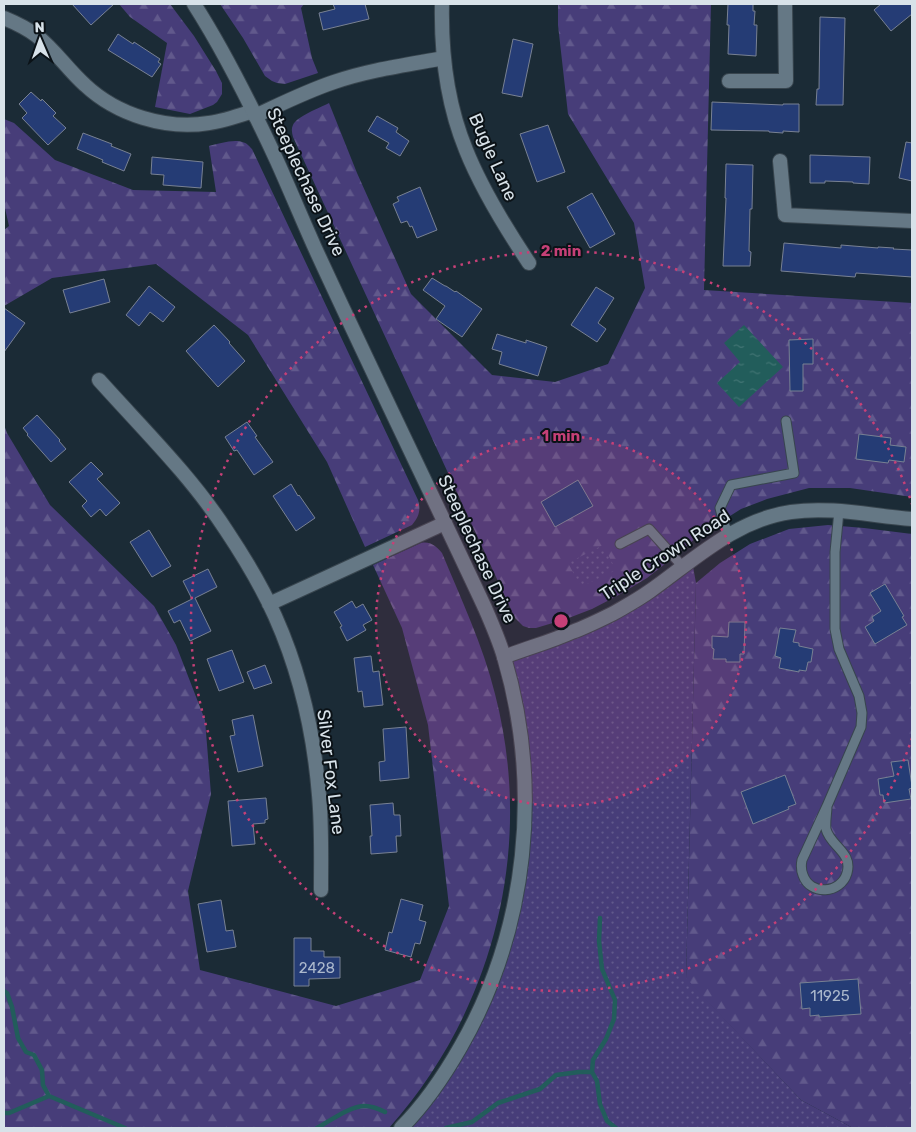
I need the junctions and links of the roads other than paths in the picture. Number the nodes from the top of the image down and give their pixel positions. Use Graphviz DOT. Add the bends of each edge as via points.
graph roads {
  1 [pos="194,4"];
  2 [pos="442,4"];
  3 [pos="785,4"];
  4 [pos="4,18"];
  5 [pos="444,58"];
  6 [pos="728,81"];
  7 [pos="254,113"];
  8 [pos="780,161"];
  9 [pos="912,220"];
  10 [pos="529,263"];
  11 [pos="99,380"];
  12 [pos="786,421"];
  13 [pos="839,511"];
  14 [pos="912,519"];
  15 [pos="445,523"];
  16 [pos="729,534"];
  17 [pos="620,544"];
  18 [pos="683,567"];
  19 [pos="270,604"];
  20 [pos="504,657"];
  21 [pos="827,806"];
  22 [pos="321,890"];
  23 [pos="400,1128"];
  1 -- 7 [label="street, Steeplechase Drive" via="218,42"];
  2 -- 5 [label="street, Bugle Lane"];
  3 -- 6 [label="street" via="786,81"];
  4 -- 7 [label="street" via="38,36 84,85 133,115 182,125 207,124"];
  5 -- 7 [label="street" via="355,76"];
  5 -- 10 [label="street, Bugle Lane" via="454,113 465,148 477,176"];
  7 -- 15 [label="street, Steeplechase Drive"];
  8 -- 9 [label="street" via="785,215"];
  11 -- 19 [label="street, Silver Fox Lane" via="197,491 226,529"];
  12 -- 16 [label="lane" via="794,473 731,485 720,508"];
  13 -- 14 [label="street, Triple Crown Road"];
  13 -- 16 [label="street, Triple Crown Road" via="790,512 765,518"];
  13 -- 21 [label="lane" via="835,552 835,629 839,649 860,696 862,713 861,727"];
  15 -- 19 [label="street"];
  15 -- 20 [label="street, Steeplechase Drive"];
  16 -- 18 [label="street, Triple Crown Road"];
  17 -- 18 [label="lane" via="649,528"];
  18 -- 20 [label="street, Triple Crown Road" via="648,593 613,613"];
  19 -- 22 [label="street, Silver Fox Lane" via="290,655 313,745 322,844"];
  20 -- 23 [label="street, Steeplechase Drive" via="516,703 524,775 525,819 514,908 489,990 471,1029 448,1069 422,1105"];
  21 -- 21 [label="lane" via="826,829 848,862 844,880 836,887 819,890 803,878 801,869 802,860"];
}
